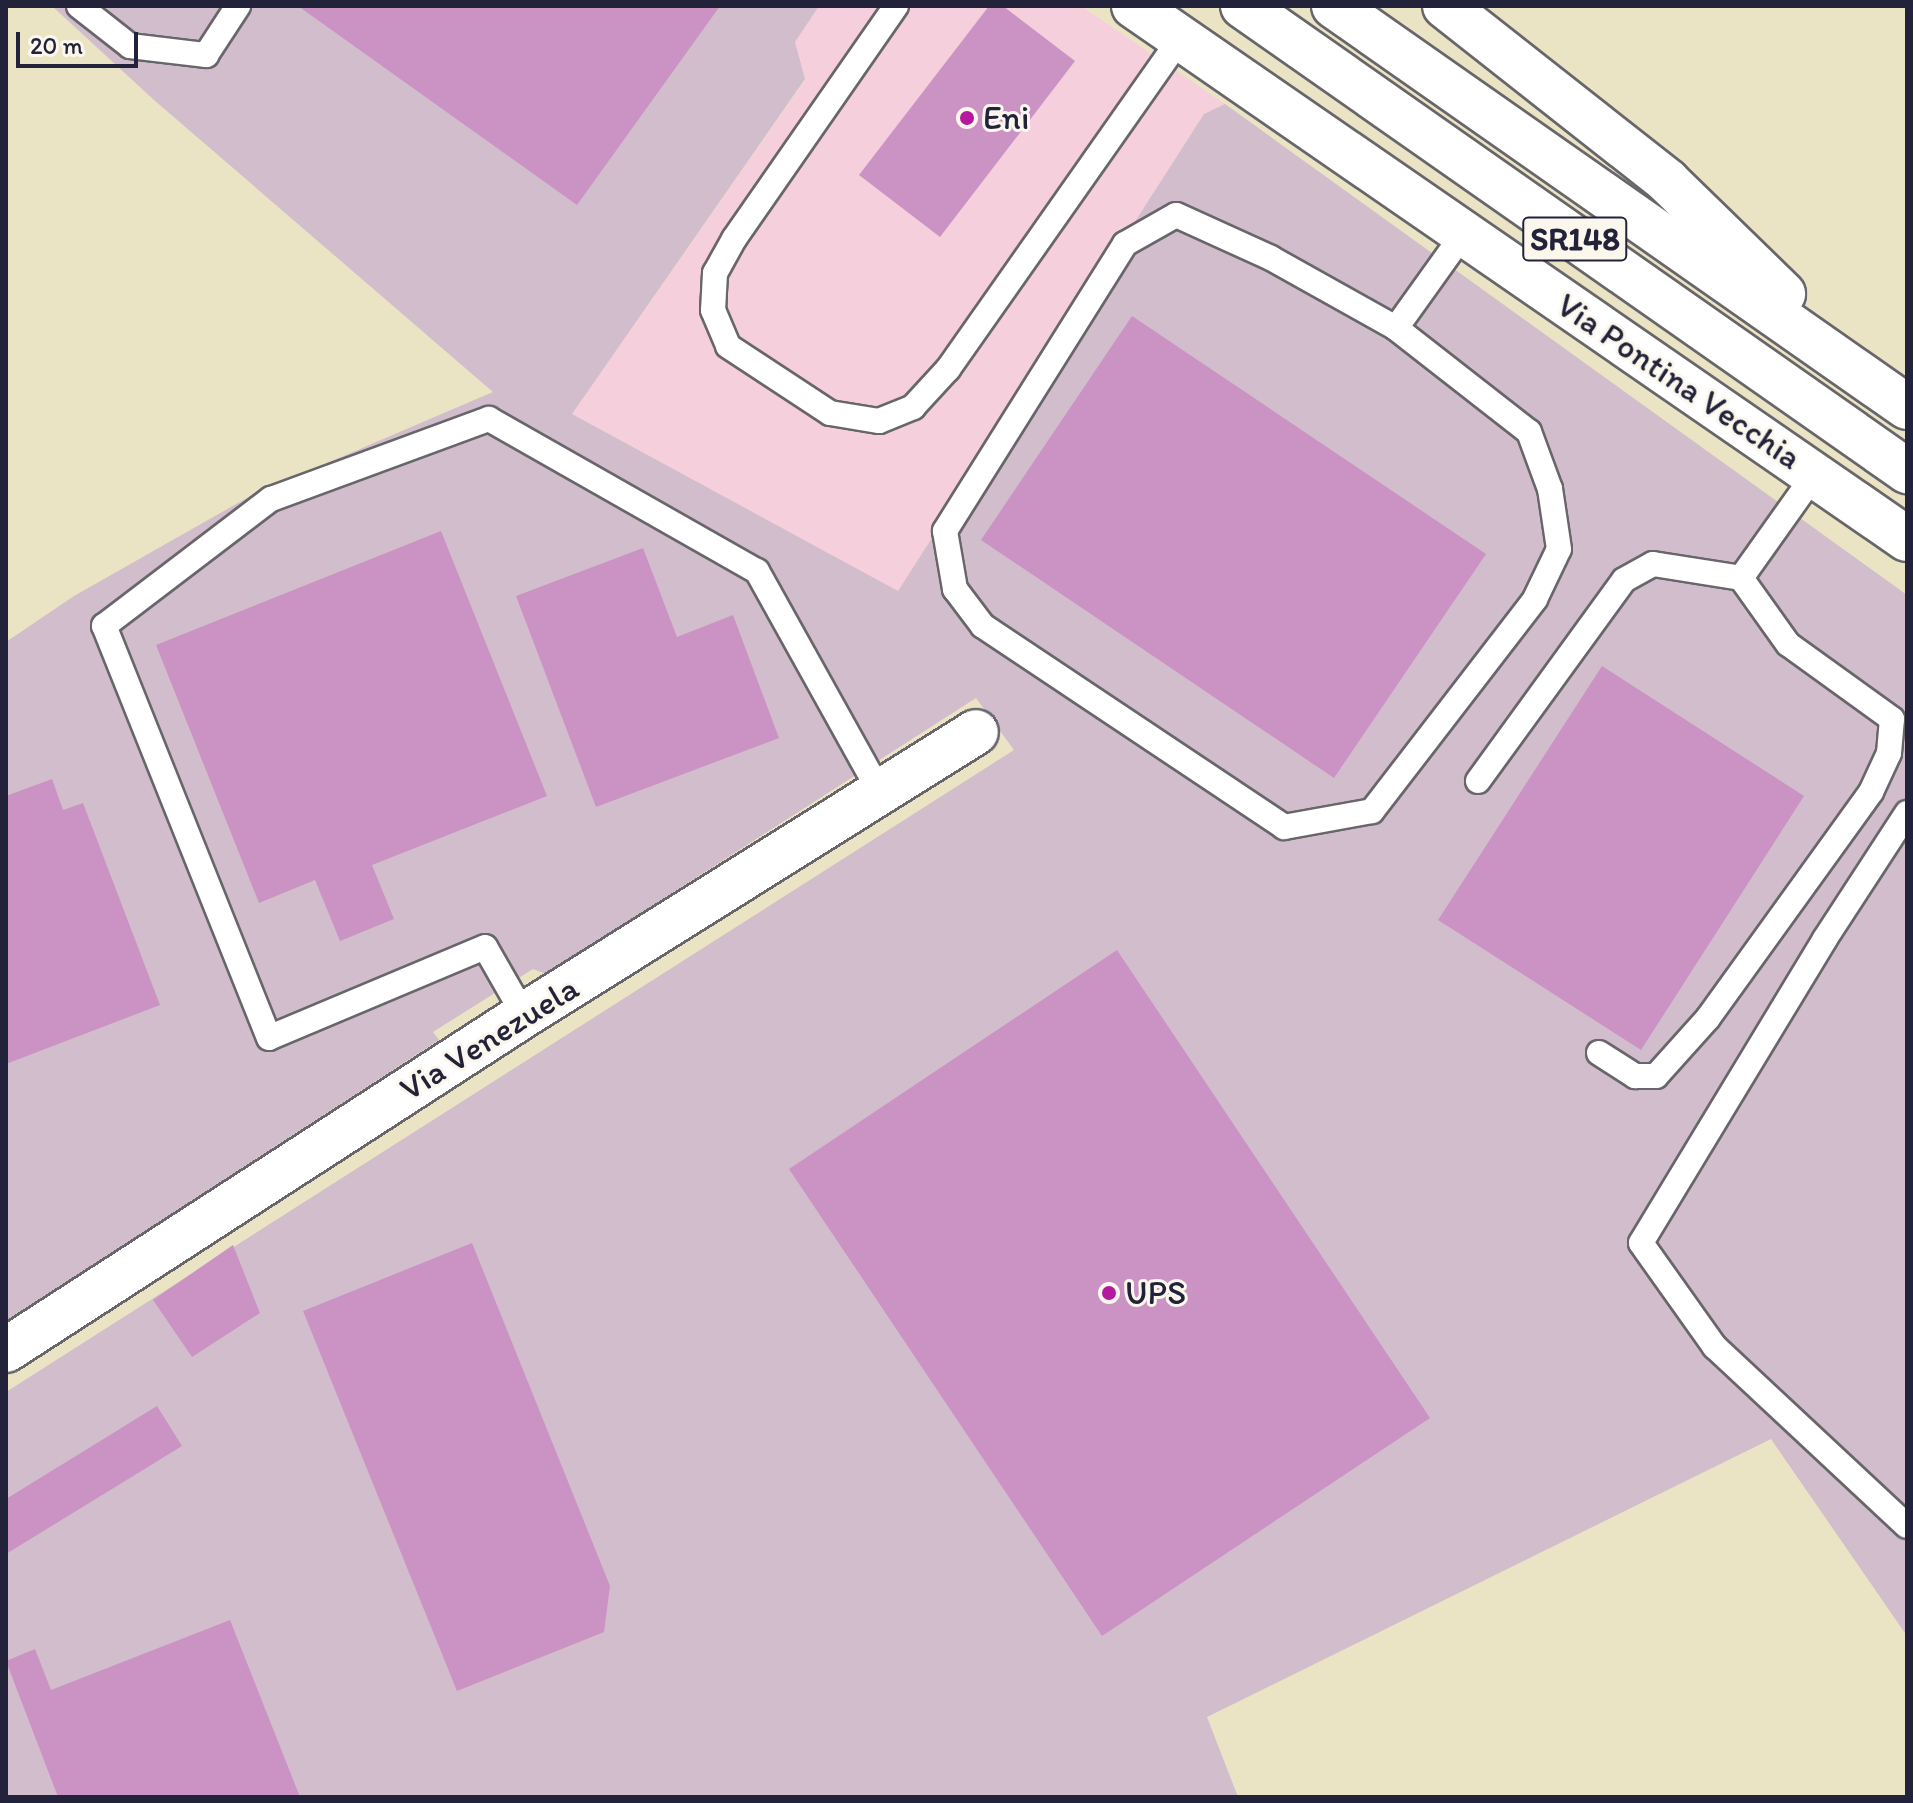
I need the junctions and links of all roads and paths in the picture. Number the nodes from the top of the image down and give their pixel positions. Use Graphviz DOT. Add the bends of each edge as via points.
graph roads {
  1 [pos="79,6"];
  2 [pos="238,6"];
  3 [pos="896,6"];
  4 [pos="1134,6"];
  5 [pos="1243,6"];
  6 [pos="1334,6"];
  7 [pos="1445,6"];
  8 [pos="1181,38"];
  9 [pos="1464,233"];
  10 [pos="1396,328"];
  11 [pos="1891,396"];
  12 [pos="1907,471"];
  13 [pos="1815,474"];
  14 [pos="1907,539"];
  15 [pos="1741,578"];
  16 [pos="976,732"];
  17 [pos="1478,781"];
  18 [pos="882,796"];
  19 [pos="1907,813"];
  20 [pos="524,1015"];
  21 [pos="1599,1053"];
  22 [pos="6,1350"];
  23 [pos="1907,1526"];
  1 -- 2 [label="lane" via="130,46 206,55"];
  3 -- 8 [label="lane" via="734,239 715,273 713,310 728,346 830,413 879,421 913,407 948,369"];
  4 -- 8 [label="main road, Via Pontina Vecchia"];
  5 -- 12 [label="main road, SR148"];
  6 -- 11 [label="main road, SR148"];
  7 -- 11 [label="main road" via="1667,181"];
  8 -- 9 [label="main road, Via Pontina Vecchia"];
  9 -- 10 [label="lane"];
  9 -- 13 [label="main road, Via Pontina Vecchia"];
  10 -- 10 [label="lane" via="1529,432 1550,489 1559,549 1535,599 1372,811 1284,827 983,626 955,589 945,531 1125,244 1176,215 1271,258"];
  13 -- 14 [label="main road, Via Pontina Vecchia"];
  13 -- 15 [label="lane"];
  15 -- 17 [label="lane" via="1653,564 1624,580"];
  15 -- 21 [label="lane" via="1788,644 1892,719 1889,753 1871,792 1844,830 1708,1018 1656,1076 1635,1076"];
  16 -- 18 [label="main road, Via Venezuela"];
  18 -- 20 [label="main road, Via Venezuela"];
  18 -- 20 [label="lane" via="757,571 489,419 271,499 104,626 269,1038 485,947"];
  19 -- 23 [label="lane" via="1641,1243 1715,1347"];
  20 -- 22 [label="main road, Via Venezuela"];
}
